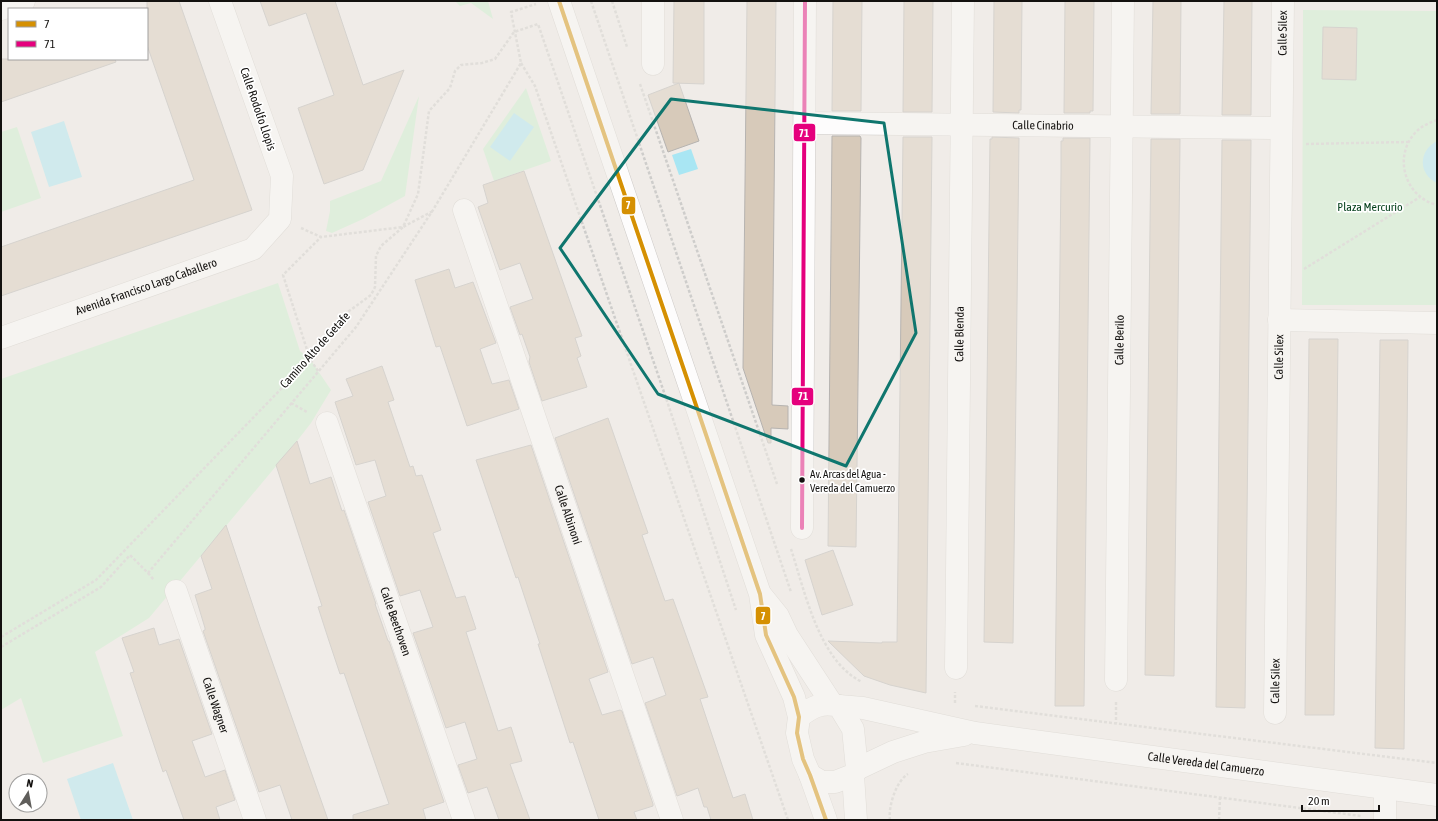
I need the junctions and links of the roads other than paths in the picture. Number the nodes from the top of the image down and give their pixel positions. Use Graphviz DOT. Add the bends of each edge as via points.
graph roads {
  1 [pos="24,1"];
  2 [pos="220,1"];
  3 [pos="652,1"];
  4 [pos="806,1"];
  5 [pos="963,1"];
  6 [pos="1123,1"];
  7 [pos="1283,1"];
  8 [pos="549,2"];
  9 [pos="1,9"];
  10 [pos="653,64"];
  11 [pos="805,123"];
  12 [pos="962,124"];
  13 [pos="1122,126"];
  14 [pos="1281,136"];
  15 [pos="464,210"];
  16 [pos="280,219"];
  17 [pos="1279,320"];
  18 [pos="1437,323"];
  19 [pos="1,338"];
  20 [pos="327,423"];
  21 [pos="802,528"];
  22 [pos="176,591"];
  23 [pos="760,594"];
  24 [pos="956,668"];
  25 [pos="1116,680"];
  26 [pos="836,705"];
  27 [pos="1275,713"];
  28 [pos="799,716"];
  29 [pos="975,733"];
  30 [pos="855,772"];
  31 [pos="810,775"];
  32 [pos="1385,789"];
  33 [pos="1437,795"];
  34 [pos="255,820"];
  35 [pos="464,820"];
  36 [pos="672,820"];
  37 [pos="826,820"];
  38 [pos="856,820"];
  39 [pos="1385,820"];
  1 -- 9 [label="street"];
  2 -- 16 [label="street, Calle Rodolfo Llopis" via="282,176"];
  3 -- 10 [label="street"];
  4 -- 11 [label="street"];
  5 -- 12 [label="street, Calle Blenda"];
  6 -- 13 [label="street, Calle Berilo"];
  7 -- 14 [label="street, Calle Silex"];
  8 -- 23 [label="street"];
  11 -- 12 [label="street, Calle Cinabrio"];
  11 -- 21 [label="street"];
  12 -- 13 [label="street, Calle Cinabrio"];
  12 -- 24 [label="street, Calle Blenda"];
  13 -- 14 [label="street, Calle Cinabrio"];
  13 -- 25 [label="street, Calle Berilo"];
  14 -- 17 [label="street, Calle Silex"];
  15 -- 36 [label="street, Calle Albinoni"];
  16 -- 19 [label="street, Avenida Francisco Largo Caballero" via="253,249"];
  17 -- 18 [label="street"];
  17 -- 27 [label="street, Calle Silex"];
  20 -- 35 [label="street, Calle Beethoven"];
  22 -- 34 [label="street, Calle Wagner"];
  23 -- 26 [label="street" via="778,616"];
  23 -- 28 [label="street" via="766,635 794,696"];
  26 -- 28 [label="street" via="819,704"];
  26 -- 29 [label="street, Calle Vereda del Camuerzo" via="863,708"];
  26 -- 30 [label="street" via="852,729"];
  28 -- 31 [label="street" via="797,733"];
  29 -- 30 [label="street, Calle Vereda del Camuerzo" via="918,744 893,752"];
  29 -- 32 [label="street, Calle Vereda del Camuerzo"];
  30 -- 31 [label="street" via="835,782 822,782"];
  30 -- 38 [label="street"];
  31 -- 37 [label="street"];
  32 -- 33 [label="street, Calle Vereda del Camuerzo"];
  32 -- 39 [label="street"];
}
